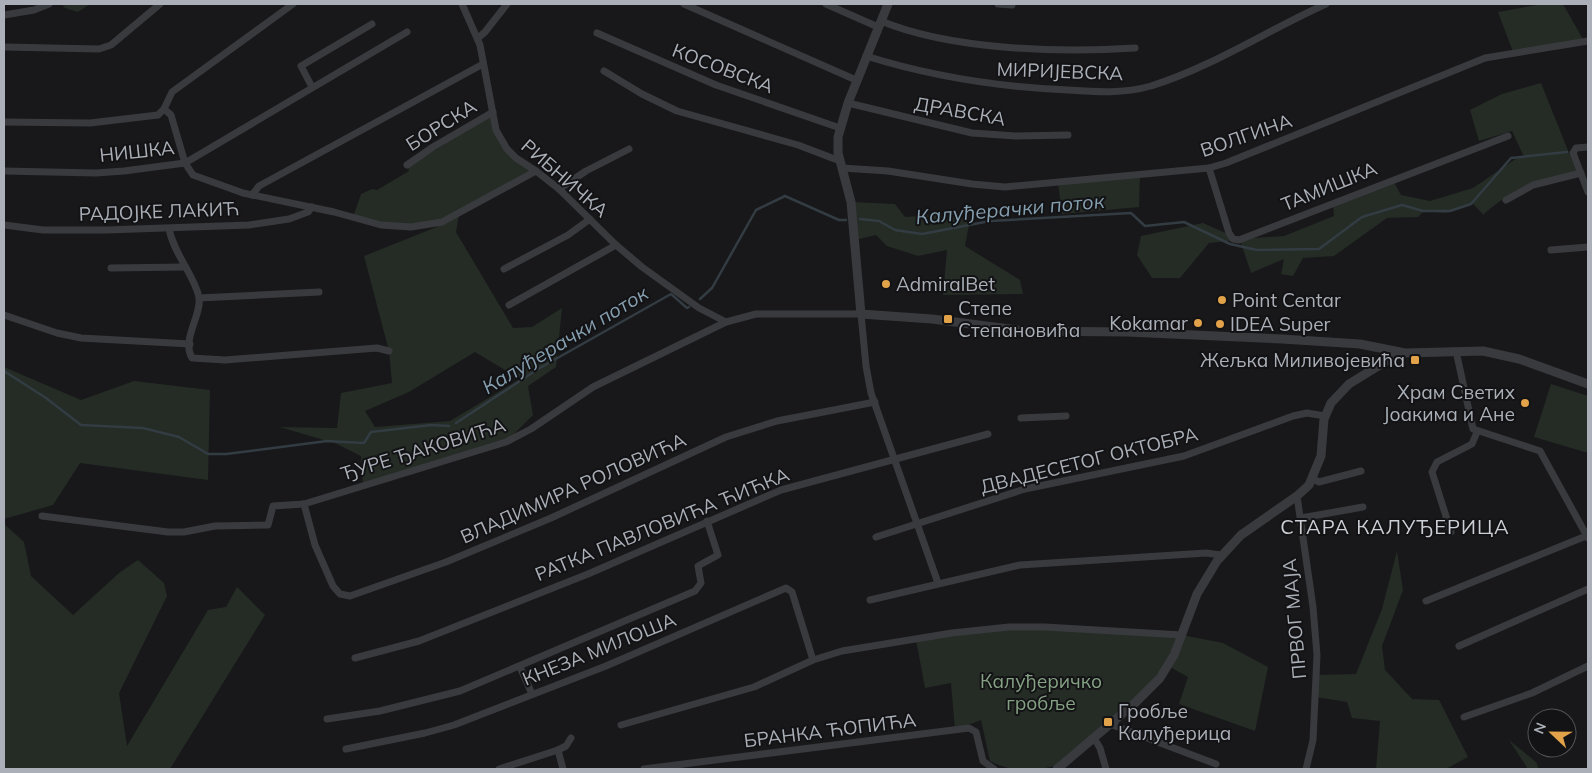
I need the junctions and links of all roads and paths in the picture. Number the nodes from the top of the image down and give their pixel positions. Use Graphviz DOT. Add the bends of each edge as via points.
graph roads {
  1 [pos="49,4"];
  2 [pos="160,4"];
  3 [pos="293,4"];
  4 [pos="462,4"];
  5 [pos="507,4"];
  6 [pos="684,4"];
  7 [pos="826,4"];
  8 [pos="888,4"];
  9 [pos="998,4"];
  10 [pos="1326,4"];
  11 [pos="1012,5"];
  12 [pos="696,6"];
  13 [pos="4,15"];
  14 [pos="372,24"];
  15 [pos="880,24"];
  16 [pos="408,32"];
  17 [pos="597,32"];
  18 [pos="478,38"];
  19 [pos="1588,41"];
  20 [pos="4,47"];
  21 [pos="1135,48"];
  22 [pos="866,56"];
  23 [pos="484,64"];
  24 [pos="604,71"];
  25 [pos="856,80"];
  26 [pos="312,87"];
  27 [pos="848,103"];
  28 [pos="164,109"];
  29 [pos="493,112"];
  30 [pos="4,122"];
  31 [pos="840,128"];
  32 [pos="1068,136"];
  33 [pos="1508,136"];
  34 [pos="1588,147"];
  35 [pos="629,149"];
  36 [pos="185,163"];
  37 [pos="841,164"];
  38 [pos="407,165"];
  39 [pos="1209,168"];
  40 [pos="536,170"];
  41 [pos="4,171"];
  42 [pos="1581,173"];
  43 [pos="559,190"];
  44 [pos="1588,192"];
  45 [pos="252,195"];
  46 [pos="1506,200"];
  47 [pos="312,207"];
  48 [pos="590,219"];
  49 [pos="4,225"];
  50 [pos="170,229"];
  51 [pos="616,246"];
  52 [pos="1588,247"];
  53 [pos="1551,250"];
  54 [pos="184,267"];
  55 [pos="112,268"];
  56 [pos="504,269"];
  57 [pos="319,292"];
  58 [pos="199,298"];
  59 [pos="509,305"];
  60 [pos="861,314"];
  61 [pos="4,315"];
  62 [pos="726,322"];
  63 [pos="190,344"];
  64 [pos="389,351"];
  65 [pos="1392,351"];
  66 [pos="1456,351"];
  67 [pos="1588,384"];
  68 [pos="875,402"];
  69 [pos="1066,416"];
  70 [pos="1325,416"];
  71 [pos="1021,418"];
  72 [pos="1477,432"];
  73 [pos="988,434"];
  74 [pos="896,458"];
  75 [pos="1361,471"];
  76 [pos="1313,479"];
  77 [pos="1297,496"];
  78 [pos="304,504"];
  79 [pos="1363,507"];
  80 [pos="42,516"];
  81 [pos="1301,518"];
  82 [pos="707,521"];
  83 [pos="917,523"];
  84 [pos="1451,532"];
  85 [pos="876,537"];
  86 [pos="1587,537"];
  87 [pos="1221,556"];
  88 [pos="938,583"];
  89 [pos="1588,589"];
  90 [pos="870,600"];
  91 [pos="1426,600"];
  92 [pos="1182,635"];
  93 [pos="1459,646"];
  94 [pos="355,658"];
  95 [pos="813,660"];
  96 [pos="1588,666"];
  97 [pos="520,667"];
  98 [pos="532,694"];
  99 [pos="1464,717"];
  100 [pos="328,719"];
  101 [pos="1110,724"];
  102 [pos="621,725"];
  103 [pos="572,738"];
  104 [pos="1094,738"];
  105 [pos="346,749"];
  106 [pos="558,750"];
  107 [pos="1216,764"];
  108 [pos="499,769"];
  109 [pos="563,769"];
  110 [pos="644,769"];
  111 [pos="994,769"];
  112 [pos="1058,769"];
  113 [pos="1106,769"];
  114 [pos="1306,769"];
  1 -- 13 [label="street"];
  2 -- 20 [label="street" via="115,42 99,50"];
  3 -- 28 [label="street" via="172,92"];
  4 -- 18 [label="street, РИБНИЧКА"];
  5 -- 18 [label="street"];
  6 -- 12 [label="street"];
  7 -- 15 [label="street"];
  8 -- 15 [label="street"];
  9 -- 11 [label="street"];
  10 -- 22 [label="street, МИРИЈЕВСКА" via="1178,76 1119,92 986,85"];
  12 -- 25 [label="street"];
  14 -- 26 [label="street" via="301,66"];
  15 -- 21 [label="street" via="920,34 1010,47"];
  15 -- 22 [label="street"];
  16 -- 26 [label="street, НИШКА"];
  17 -- 31 [label="street, КОСОВСКА" via="716,85"];
  18 -- 23 [label="street, РИБНИЧКА"];
  19 -- 39 [label="street, ВОЛГИНА" via="1485,58"];
  22 -- 25 [label="street"];
  23 -- 29 [label="street, РИБНИЧКА"];
  23 -- 45 [label="street" via="259,186"];
  24 -- 37 [label="street, ВОЛГИНА" via="677,111 798,146"];
  25 -- 27 [label="street"];
  26 -- 36 [label="street, НИШКА"];
  27 -- 31 [label="street"];
  27 -- 32 [label="street, ДРАВСКА" via="972,133"];
  28 -- 30 [label="street" via="158,115 108,122"];
  28 -- 36 [label="street" via="171,114"];
  29 -- 38 [label="street, БОРСКА"];
  29 -- 40 [label="street, РИБНИЧКА" via="500,139 516,158"];
  31 -- 37 [label="street"];
  33 -- 39 [label="street, ТАМИШКА" via="1239,240 1233,239 1229,233"];
  34 -- 42 [label="street" via="1573,150"];
  35 -- 43 [label="street" via="586,171"];
  36 -- 41 [label="street, НИШКА" via="124,172"];
  36 -- 45 [label="street" via="190,172 200,178"];
  37 -- 39 [label="street, ВОЛГИНА" via="988,186"];
  37 -- 60 [label="street" via="851,202"];
  40 -- 43 [label="street, РИБНИЧКА"];
  40 -- 47 [label="street" via="459,214 430,225 381,225"];
  42 -- 44 [label="street"];
  42 -- 46 [label="street" via="1533,185"];
  43 -- 48 [label="street, РИБНИЧКА"];
  45 -- 47 [label="street"];
  47 -- 50 [label="street, РАДОЈКЕ ЛАКИЋ" via="308,212 289,219 249,225"];
  48 -- 51 [label="street, РИБНИЧКА"];
  48 -- 56 [label="street" via="568,235"];
  49 -- 50 [label="street, РАДОЈКЕ ЛАКИЋ" via="43,230"];
  50 -- 54 [label="street"];
  51 -- 59 [label="street"];
  51 -- 62 [label="street, РИБНИЧКА" via="699,308"];
  52 -- 53 [label="street"];
  54 -- 55 [label="street"];
  54 -- 58 [label="street"];
  57 -- 58 [label="street"];
  58 -- 63 [label="street"];
  60 -- 62 [label="street, ЂУРЕ ЂАКОВИЋА" via="756,314"];
  60 -- 65 [label="street" via="932,319 1016,331 1290,339 1360,344"];
  60 -- 68 [label="street" via="866,371"];
  61 -- 63 [label="street" via="81,338"];
  62 -- 78 [label="street, ЂУРЕ ЂАКОВИЋА" via="593,387 506,442"];
  63 -- 64 [label="street" via="192,358 217,360 377,348"];
  65 -- 66 [label="street"];
  65 -- 70 [label="street" via="1388,360 1339,393"];
  66 -- 67 [label="street" via="1498,353"];
  66 -- 72 [label="street" via="1472,427"];
  68 -- 74 [label="street"];
  68 -- 78 [label="street, ВЛАДИМИРА РОЛОВИЋА" via="777,421 726,436 455,559 350,596 336,591 315,545"];
  69 -- 71 [label="street"];
  70 -- 76 [label="street" via="1321,456"];
  70 -- 83 [label="street, ДВАДЕСЕТОГ ОКТОБРА" via="1301,414 1184,456 1025,489"];
  72 -- 84 [label="street" via="1472,444 1437,462 1432,472"];
  72 -- 86 [label="street" via="1540,451"];
  73 -- 74 [label="street, РАТКА ПАВЛОВИЋА ЋИЋКА"];
  74 -- 82 [label="street, РАТКА ПАВЛОВИЋА ЋИЋКА" via="781,490"];
  74 -- 83 [label="street"];
  75 -- 76 [label="street" via="1319,482"];
  76 -- 77 [label="street"];
  77 -- 81 [label="street, ПРВОГ МАЈА"];
  77 -- 87 [label="street" via="1246,530"];
  78 -- 80 [label="street, ЂУРЕ ЂАКОВИЋА" via="273,506 268,525 216,526 184,532"];
  79 -- 81 [label="street"];
  81 -- 114 [label="street, ПРВОГ МАЈА" via="1317,664 1313,740"];
  82 -- 94 [label="street, РАТКА ПАВЛОВИЋА ЋИЋКА" via="588,574 419,641"];
  82 -- 97 [label="street, КНЕЗА МИЛОША" via="718,555 698,566 699,588"];
  83 -- 85 [label="street, ДВАДЕСЕТОГ ОКТОБРА"];
  83 -- 88 [label="street"];
  86 -- 91 [label="street"];
  87 -- 88 [label="street" via="1206,553 1040,563"];
  87 -- 92 [label="street" via="1197,594"];
  88 -- 90 [label="street"];
  89 -- 93 [label="street"];
  92 -- 95 [label="street" via="1009,627 842,651"];
  92 -- 101 [label="street" via="1160,678"];
  95 -- 98 [label="street, КНЕЗА МИЛОША" via="792,592 786,588 606,666"];
  95 -- 102 [label="street" via="754,687"];
  96 -- 99 [label="street" via="1532,693"];
  97 -- 98 [label="street"];
  97 -- 100 [label="street, КНЕЗА МИЛОША" via="439,697"];
  98 -- 105 [label="street, КНЕЗА МИЛОША" via="441,729"];
  101 -- 104 [label="street"];
  101 -- 107 [label="street"];
  103 -- 106 [label="street"];
  104 -- 112 [label="street"];
  104 -- 113 [label="street"];
  106 -- 108 [label="street"];
  106 -- 109 [label="street"];
  110 -- 111 [label="street, БРАНКА ЋОПИЋА" via="969,728 976,732 983,761"];
}
